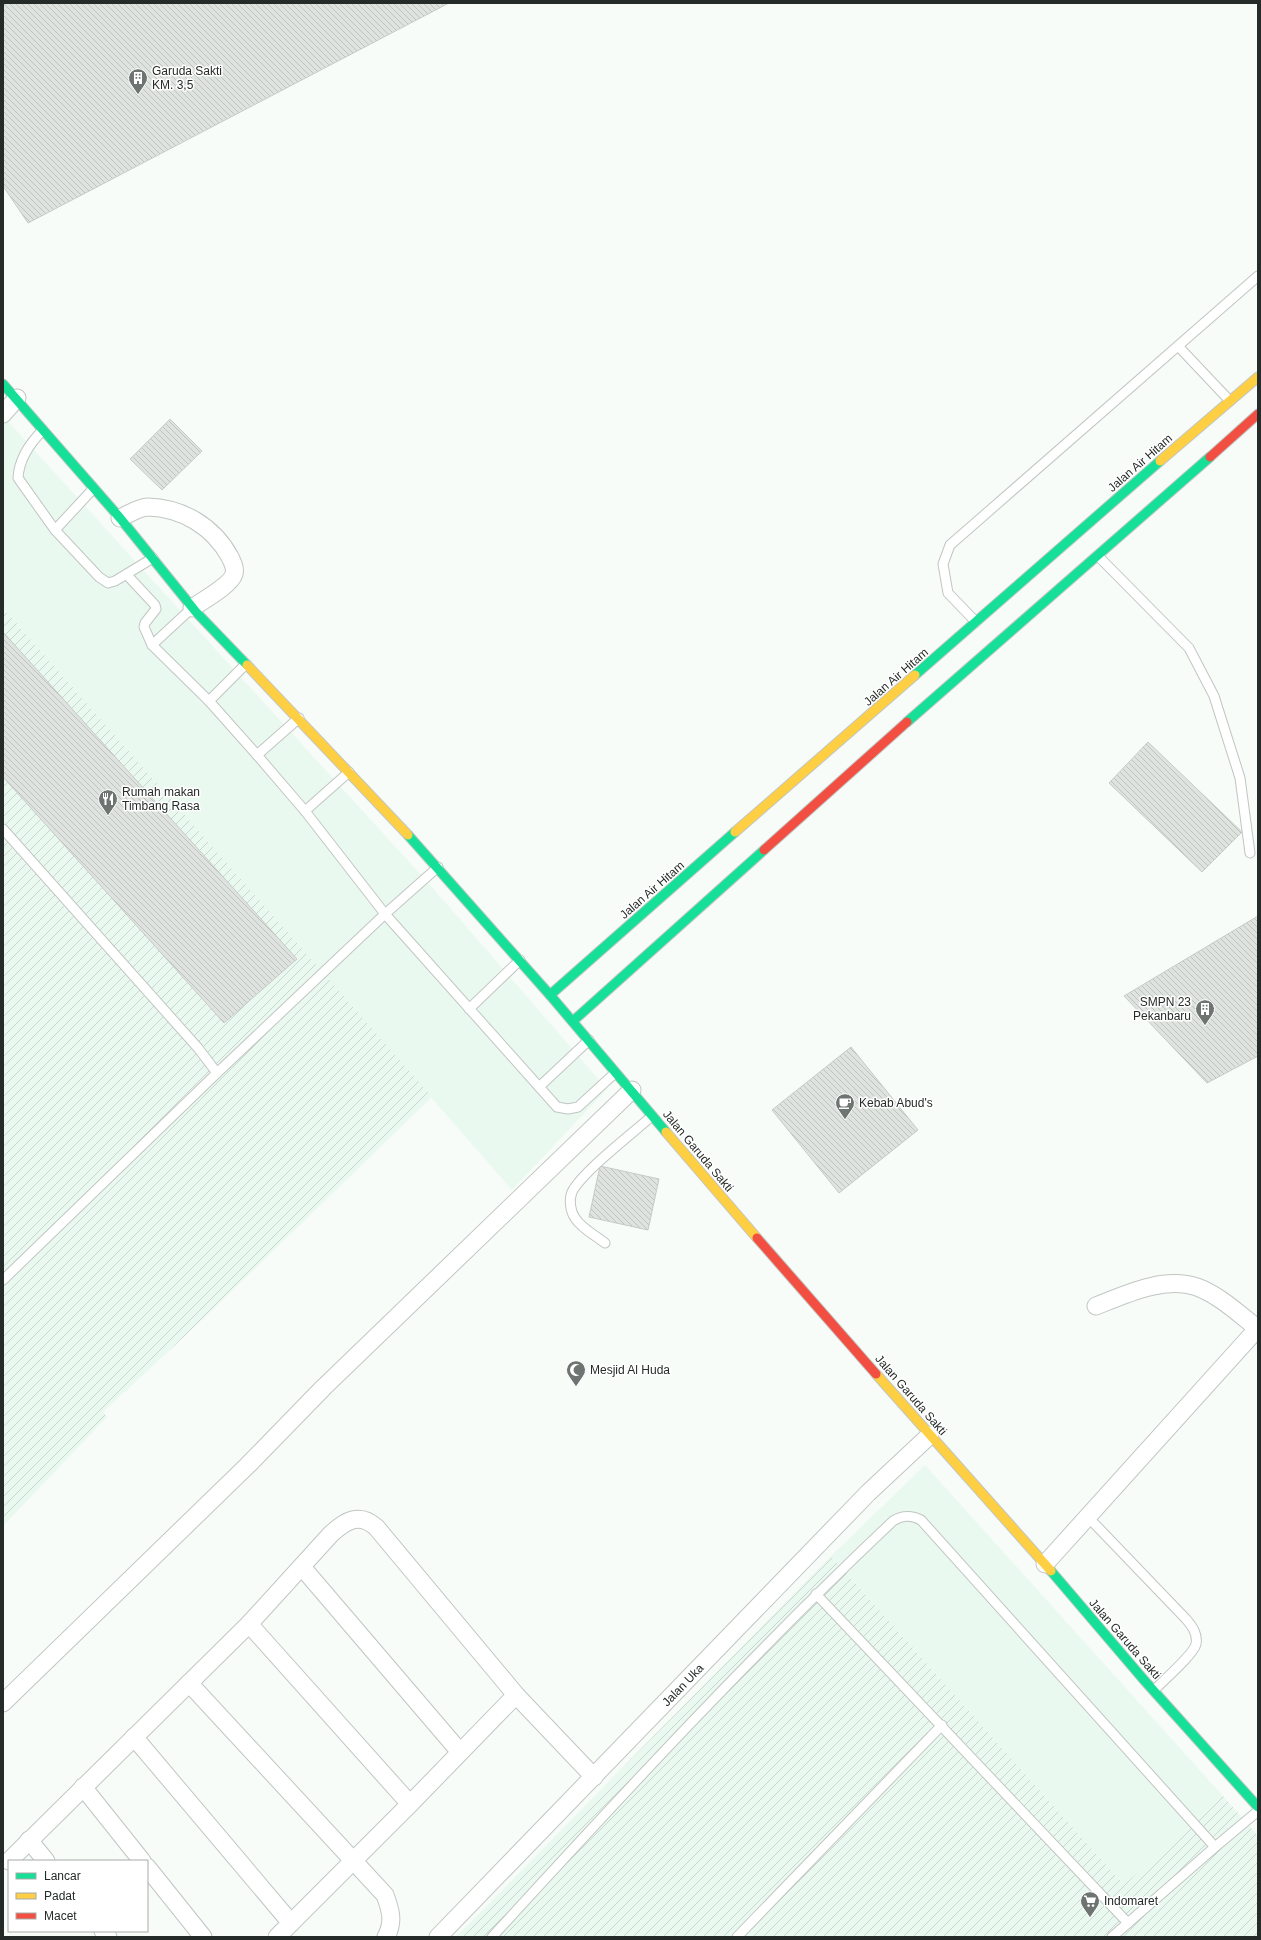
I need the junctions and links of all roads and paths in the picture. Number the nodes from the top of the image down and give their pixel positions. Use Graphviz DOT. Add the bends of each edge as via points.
graph roads {
  1 [pos="1258,276"];
  2 [pos="1178,346"];
  3 [pos="1258,377"];
  4 [pos="3,384"];
  5 [pos="17,398"];
  6 [pos="1230,401"];
  7 [pos="3,414"];
  8 [pos="1258,414"];
  9 [pos="43,430"];
  10 [pos="94,489"];
  11 [pos="120,518"];
  12 [pos="55,530"];
  13 [pos="1098,556"];
  14 [pos="153,558"];
  15 [pos="127,574"];
  16 [pos="192,608"];
  17 [pos="976,622"];
  18 [pos="152,645"];
  19 [pos="247,664"];
  20 [pos="209,701"];
  21 [pos="298,718"];
  22 [pos="257,755"];
  23 [pos="349,772"];
  24 [pos="305,811"];
  25 [pos="3,829"];
  26 [pos="1250,853"];
  27 [pos="438,867"];
  28 [pos="385,914"];
  29 [pos="520,960"];
  30 [pos="550,995"];
  31 [pos="469,1008"];
  32 [pos="573,1021"];
  33 [pos="589,1040"];
  34 [pos="616,1072"];
  35 [pos="217,1073"];
  36 [pos="539,1086"];
  37 [pos="632,1090"];
  38 [pos="652,1116"];
  39 [pos="605,1243"];
  40 [pos="3,1280"];
  41 [pos="1096,1306"];
  42 [pos="1258,1328"];
  43 [pos="930,1435"];
  44 [pos="1088,1517"];
  45 [pos="1045,1564"];
  46 [pos="302,1567"];
  47 [pos="816,1594"];
  48 [pos="249,1624"];
  49 [pos="189,1683"];
  50 [pos="1153,1691"];
  51 [pos="516,1695"];
  52 [pos="3,1703"];
  53 [pos="942,1725"];
  54 [pos="134,1737"];
  55 [pos="460,1752"];
  56 [pos="594,1777"];
  57 [pos="83,1787"];
  58 [pos="410,1804"];
  59 [pos="1258,1807"];
  60 [pos="1258,1811"];
  61 [pos="29,1840"];
  62 [pos="1215,1846"];
  63 [pos="10,1860"];
  64 [pos="45,1860"];
  65 [pos="141,1860"];
  66 [pos="353,1861"];
  67 [pos="148,1868"];
  68 [pos="291,1923"];
  69 [pos="1128,1923"];
  70 [pos="203,1937"];
  71 [pos="277,1937"];
  72 [pos="386,1937"];
  73 [pos="438,1937"];
  74 [pos="492,1937"];
  75 [pos="737,1937"];
  76 [pos="1112,1937"];
  1 -- 2 [label="lane"];
  2 -- 6 [label="lane"];
  2 -- 17 [label="lane" via="950,545 943,564 948,593"];
  3 -- 6 [label="main road, Jalan Air Hitam"];
  4 -- 5 [label="main road, Jalan Garuda Sakti"];
  5 -- 7 [label="street"];
  5 -- 9 [label="main road, Jalan Garuda Sakti"];
  6 -- 17 [label="main road, Jalan Air Hitam"];
  8 -- 13 [label="main road"];
  9 -- 10 [label="main road, Jalan Garuda Sakti"];
  9 -- 12 [label="lane" via="29,445 18,478"];
  10 -- 11 [label="main road, Jalan Garuda Sakti"];
  10 -- 12 [label="lane"];
  11 -- 14 [label="main road, Jalan Garuda Sakti"];
  11 -- 16 [label="street" via="146,507 174,511 201,523 223,544 235,568 234,574 229,582"];
  12 -- 15 [label="lane" via="103,580 108,583"];
  13 -- 26 [label="lane" via="1189,648 1207,682 1214,696 1240,778"];
  13 -- 32 [label="main road" via="957,677"];
  14 -- 15 [label="lane"];
  14 -- 16 [label="main road, Jalan Garuda Sakti"];
  15 -- 18 [label="lane" via="156,605 144,627"];
  16 -- 18 [label="lane"];
  16 -- 19 [label="main road, Jalan Garuda Sakti"];
  17 -- 30 [label="main road, Jalan Air Hitam"];
  18 -- 20 [label="lane"];
  19 -- 20 [label="lane"];
  19 -- 21 [label="main road, Jalan Garuda Sakti"];
  20 -- 22 [label="lane"];
  21 -- 22 [label="lane"];
  21 -- 23 [label="main road, Jalan Garuda Sakti"];
  22 -- 24 [label="lane"];
  23 -- 24 [label="lane"];
  23 -- 27 [label="main road, Jalan Garuda Sakti"];
  24 -- 28 [label="lane"];
  25 -- 35 [label="lane" via="198,1048"];
  27 -- 28 [label="lane"];
  27 -- 29 [label="main road, Jalan Garuda Sakti"];
  28 -- 31 [label="lane"];
  28 -- 35 [label="lane"];
  29 -- 30 [label="main road, Jalan Garuda Sakti"];
  29 -- 31 [label="lane"];
  30 -- 32 [label="main road, Jalan Garuda Sakti"];
  31 -- 36 [label="lane"];
  32 -- 33 [label="main road, Jalan Garuda Sakti"];
  33 -- 34 [label="main road, Jalan Garuda Sakti"];
  33 -- 36 [label="lane"];
  34 -- 36 [label="lane" via="578,1107 568,1109 557,1106"];
  34 -- 37 [label="main road, Jalan Garuda Sakti"];
  35 -- 40 [label="lane"];
  37 -- 38 [label="main road, Jalan Garuda Sakti"];
  37 -- 52 [label="street" via="323,1388 248,1465"];
  38 -- 39 [label="lane" via="587,1174 573,1191 570,1207 574,1217"];
  38 -- 43 [label="main road, Jalan Garuda Sakti"];
  41 -- 42 [label="street" via="1132,1292 1162,1285 1184,1285 1206,1292"];
  42 -- 44 [label="street"];
  43 -- 45 [label="main road, Jalan Garuda Sakti"];
  43 -- 56 [label="street, Jalan Uka" via="868,1493"];
  44 -- 45 [label="street"];
  44 -- 50 [label="lane" via="1186,1619 1196,1635 1194,1649"];
  45 -- 50 [label="main road, Jalan Garuda Sakti"];
  46 -- 48 [label="street"];
  46 -- 51 [label="street" via="342,1524 359,1519 368,1521"];
  46 -- 55 [label="street"];
  47 -- 53 [label="lane"];
  47 -- 62 [label="lane" via="893,1521 906,1516 921,1520"];
  47 -- 74 [label="lane" via="644,1772"];
  48 -- 49 [label="street"];
  48 -- 58 [label="street"];
  49 -- 54 [label="street"];
  49 -- 66 [label="street"];
  50 -- 59 [label="main road, Jalan Garuda Sakti"];
  51 -- 55 [label="street"];
  51 -- 56 [label="street"];
  53 -- 69 [label="lane"];
  53 -- 75 [label="lane"];
  54 -- 57 [label="street"];
  54 -- 68 [label="street"];
  55 -- 58 [label="street"];
  56 -- 73 [label="street, Jalan Uka"];
  57 -- 61 [label="street"];
  57 -- 65 [label="street"];
  58 -- 66 [label="street"];
  60 -- 62 [label="lane"];
  61 -- 63 [label="street"];
  61 -- 64 [label="street"];
  62 -- 69 [label="lane"];
  66 -- 68 [label="street"];
  66 -- 72 [label="street" via="384,1895 392,1919"];
  67 -- 70 [label="street"];
  68 -- 71 [label="street"];
  69 -- 76 [label="lane"];
}
